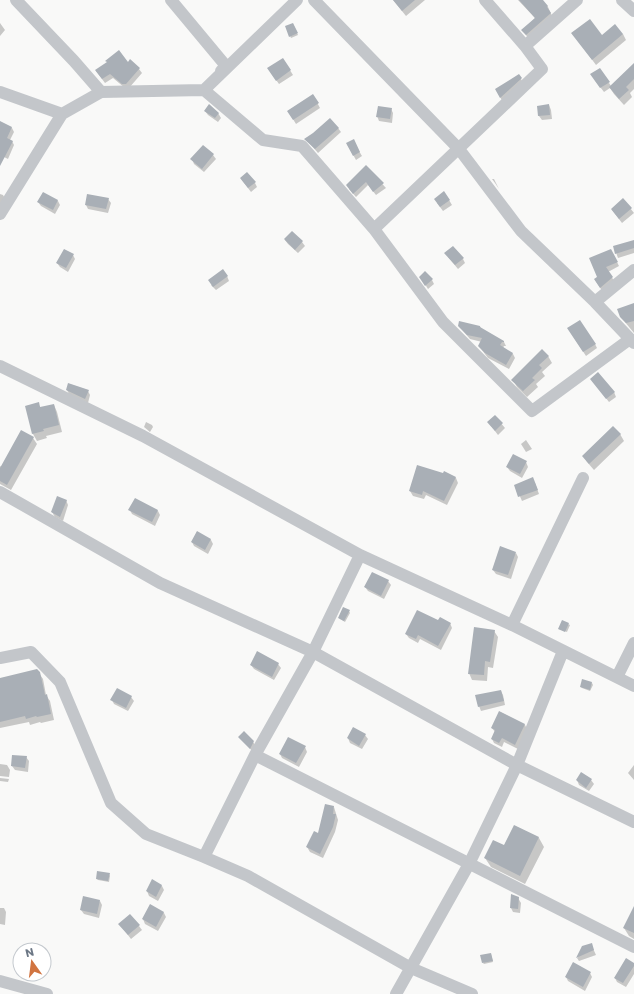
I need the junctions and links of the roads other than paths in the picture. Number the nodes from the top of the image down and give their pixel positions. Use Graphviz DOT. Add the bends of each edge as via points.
graph roads {
  1 [pos="16,0"];
  2 [pos="172,0"];
  3 [pos="297,0"];
  4 [pos="314,0"];
  5 [pos="485,0"];
  6 [pos="577,0"];
  7 [pos="622,0"];
  8 [pos="634,11"];
  9 [pos="525,46"];
  10 [pos="204,90"];
  11 [pos="0,92"];
  12 [pos="100,92"];
  13 [pos="62,114"];
  14 [pos="459,149"];
  15 [pos="0,214"];
  16 [pos="374,229"];
  17 [pos="634,270"];
  18 [pos="595,302"];
  19 [pos="632,341"];
  20 [pos="0,366"];
  21 [pos="583,478"];
  22 [pos="0,492"];
  23 [pos="360,555"];
  24 [pos="512,625"];
  25 [pos="634,643"];
  26 [pos="563,651"];
  27 [pos="313,652"];
  28 [pos="0,658"];
  29 [pos="617,677"];
  30 [pos="634,686"];
  31 [pos="255,755"];
  32 [pos="517,765"];
  33 [pos="634,822"];
  34 [pos="204,857"];
  35 [pos="469,864"];
  36 [pos="634,947"];
  37 [pos="411,968"];
  38 [pos="0,981"];
  39 [pos="28,992"];
  40 [pos="47,994"];
  41 [pos="396,994"];
  42 [pos="472,994"];
  1 -- 12 [label="street"];
  2 -- 10 [label="street" via="226,66"];
  3 -- 10 [label="street"];
  4 -- 14 [label="street"];
  5 -- 9 [label="street"];
  6 -- 9 [label="street"];
  7 -- 8 [label="street"];
  9 -- 14 [label="street" via="542,69"];
  10 -- 12 [label="street"];
  10 -- 16 [label="street" via="263,140 302,146"];
  11 -- 13 [label="street"];
  12 -- 13 [label="street"];
  13 -- 15 [label="street"];
  14 -- 16 [label="street"];
  14 -- 18 [label="street" via="521,231"];
  16 -- 19 [label="street" via="443,322 532,411"];
  17 -- 18 [label="street"];
  18 -- 19 [label="street"];
  20 -- 23 [label="street" via="143,436"];
  21 -- 24 [label="street"];
  22 -- 27 [label="street" via="160,583"];
  23 -- 24 [label="street"];
  23 -- 27 [label="street"];
  24 -- 26 [label="street"];
  25 -- 29 [label="street"];
  26 -- 29 [label="street"];
  26 -- 32 [label="street"];
  27 -- 31 [label="street"];
  27 -- 32 [label="street"];
  28 -- 34 [label="street" via="31,652 60,682 111,803 146,834"];
  29 -- 30 [label="street"];
  31 -- 34 [label="street"];
  31 -- 35 [label="street"];
  32 -- 33 [label="street"];
  32 -- 35 [label="street"];
  34 -- 37 [label="street" via="248,876"];
  35 -- 36 [label="street"];
  35 -- 37 [label="street"];
  37 -- 41 [label="street"];
  37 -- 42 [label="street"];
  38 -- 39 [label="street"];
  39 -- 40 [label="street"];
}
